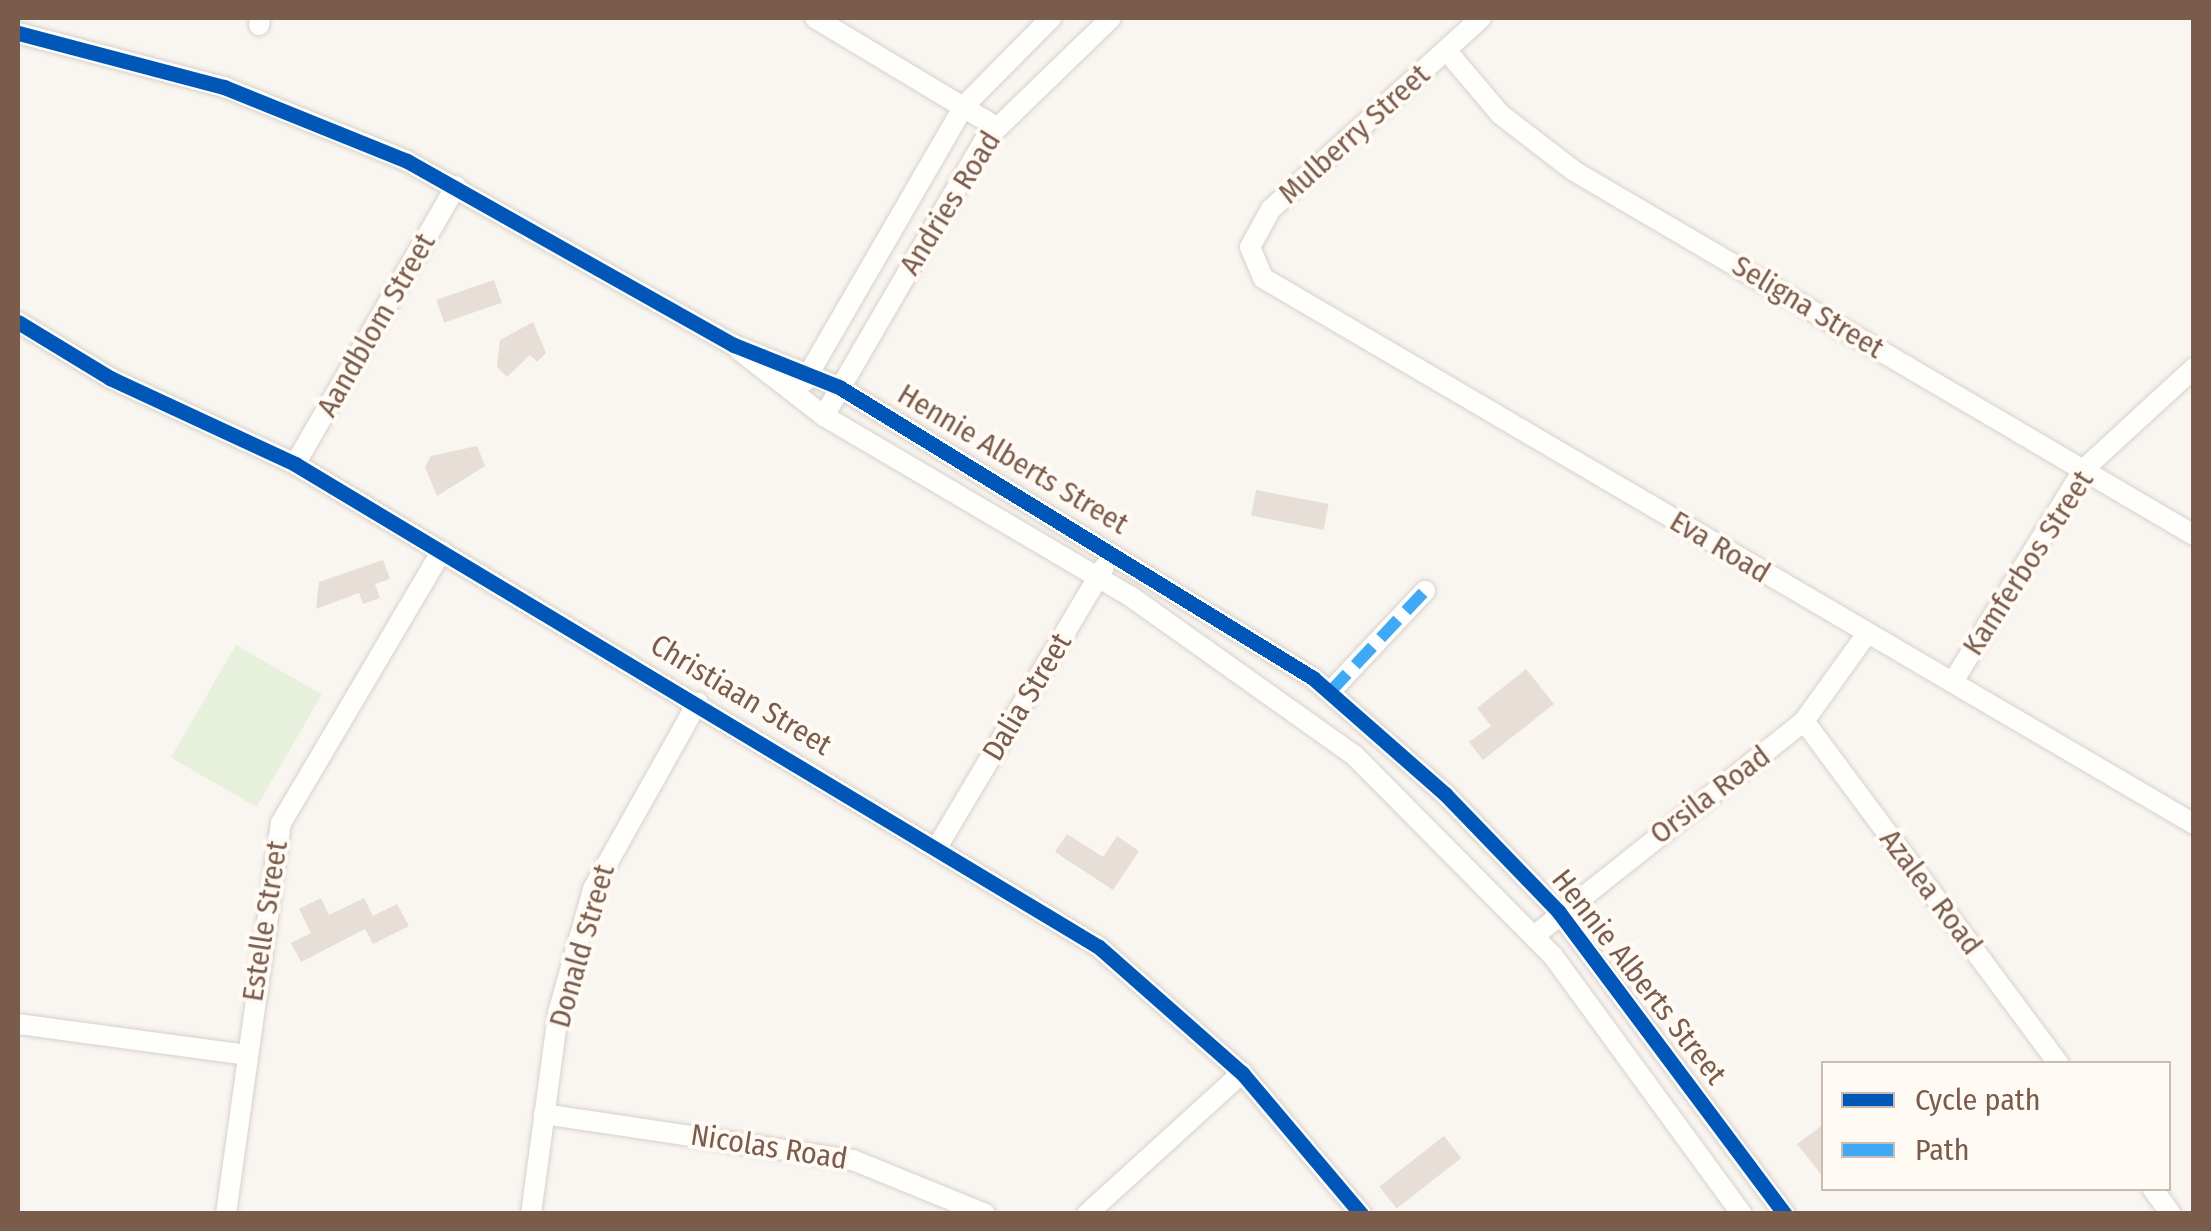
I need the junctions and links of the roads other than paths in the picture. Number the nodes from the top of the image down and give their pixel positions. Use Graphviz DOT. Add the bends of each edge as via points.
graph roads {
  1 [pos="815,18"];
  2 [pos="1052,18"];
  3 [pos="1111,18"];
  4 [pos="1480,18"];
  5 [pos="18,32"];
  6 [pos="1446,50"];
  7 [pos="964,106"];
  8 [pos="995,126"];
  9 [pos="456,186"];
  10 [pos="1253,263"];
  11 [pos="18,322"];
  12 [pos="734,345"];
  13 [pos="2194,368"];
  14 [pos="810,371"];
  15 [pos="839,388"];
  16 [pos="796,399"];
  17 [pos="824,416"];
  18 [pos="296,464"];
  19 [pos="2083,470"];
  20 [pos="2194,535"];
  21 [pos="1114,550"];
  22 [pos="442,551"];
  23 [pos="1098,576"];
  24 [pos="1425,591"];
  25 [pos="1866,635"];
  26 [pos="1954,680"];
  27 [pos="1330,692"];
  28 [pos="698,702"];
  29 [pos="1804,721"];
  30 [pos="2194,824"];
  31 [pos="939,844"];
  32 [pos="1558,911"];
  33 [pos="1534,936"];
  34 [pos="18,1024"];
  35 [pos="246,1055"];
  36 [pos="2057,1061"];
  37 [pos="1242,1073"];
  38 [pos="544,1114"];
  39 [pos="2154,1191"];
  40 [pos="226,1214"];
  41 [pos="530,1214"];
  42 [pos="985,1214"];
  43 [pos="1087,1214"];
  44 [pos="1362,1214"];
  45 [pos="1742,1214"];
  46 [pos="1785,1214"];
  47 [pos="2171,1214"];
  1 -- 7 [label="street"];
  2 -- 7 [label="street, Andries Road"];
  3 -- 8 [label="street, Andries Road"];
  4 -- 6 [label="street, Mulberry Street"];
  5 -- 9 [label="street, Hennie Alberts Street" via="240,92"];
  6 -- 10 [label="street, Mulberry Street" via="1271,209 1250,247"];
  6 -- 19 [label="street, Seligna Street" via="1500,114 1574,171"];
  7 -- 8 [label="street"];
  7 -- 14 [label="street, Andries Road"];
  8 -- 15 [label="street, Andries Road"];
  9 -- 12 [label="street, Hennie Alberts Street"];
  9 -- 18 [label="street, Aandblom Street"];
  10 -- 25 [label="street, Eva Road" via="1280,293"];
  11 -- 18 [label="street, Christiaan Street" via="110,378"];
  12 -- 14 [label="street, Hennie Alberts Street"];
  12 -- 16 [label="street, Hennie Alberts Street"];
  13 -- 19 [label="street, Kamferbos Street"];
  14 -- 15 [label="street, Hennie Alberts Street"];
  14 -- 16 [label="street, Andries Road"];
  15 -- 17 [label="street, Andries Road"];
  15 -- 21 [label="street, Hennie Alberts Street"];
  16 -- 17 [label="street, Hennie Alberts Street"];
  17 -- 23 [label="street, Hennie Alberts Street"];
  18 -- 22 [label="street, Christiaan Street"];
  19 -- 20 [label="street, Seligna Street"];
  19 -- 26 [label="street, Kamferbos Street"];
  21 -- 23 [label="street, Dalia Street"];
  21 -- 27 [label="street, Hennie Alberts Street"];
  22 -- 28 [label="street, Christiaan Street"];
  22 -- 35 [label="street, Estelle Street" via="280,823"];
  23 -- 31 [label="street, Dalia Street"];
  23 -- 33 [label="street, Hennie Alberts Street" via="1329,734"];
  24 -- 27 [label="street"];
  25 -- 26 [label="street, Eva Road"];
  25 -- 29 [label="street, Orsila Road"];
  26 -- 30 [label="street, Eva Road"];
  27 -- 32 [label="street, Hennie Alberts Street"];
  28 -- 31 [label="street, Christiaan Street"];
  28 -- 38 [label="street, Donald Street" via="593,889 558,1013"];
  29 -- 32 [label="street, Orsila Road"];
  29 -- 36 [label="street, Azalea Road"];
  31 -- 37 [label="street, Christiaan Street" via="1111,956"];
  32 -- 33 [label="street, Orsila Road"];
  32 -- 46 [label="street, Hennie Alberts Street"];
  33 -- 45 [label="street, Hennie Alberts Street"];
  34 -- 35 [label="street"];
  35 -- 40 [label="street, Estelle Street"];
  37 -- 43 [label="street"];
  37 -- 44 [label="street, Christiaan Street"];
  38 -- 41 [label="street, Donald Street"];
  38 -- 42 [label="street, Nicolas Road" via="853,1160"];
  39 -- 47 [label="street"];
}
